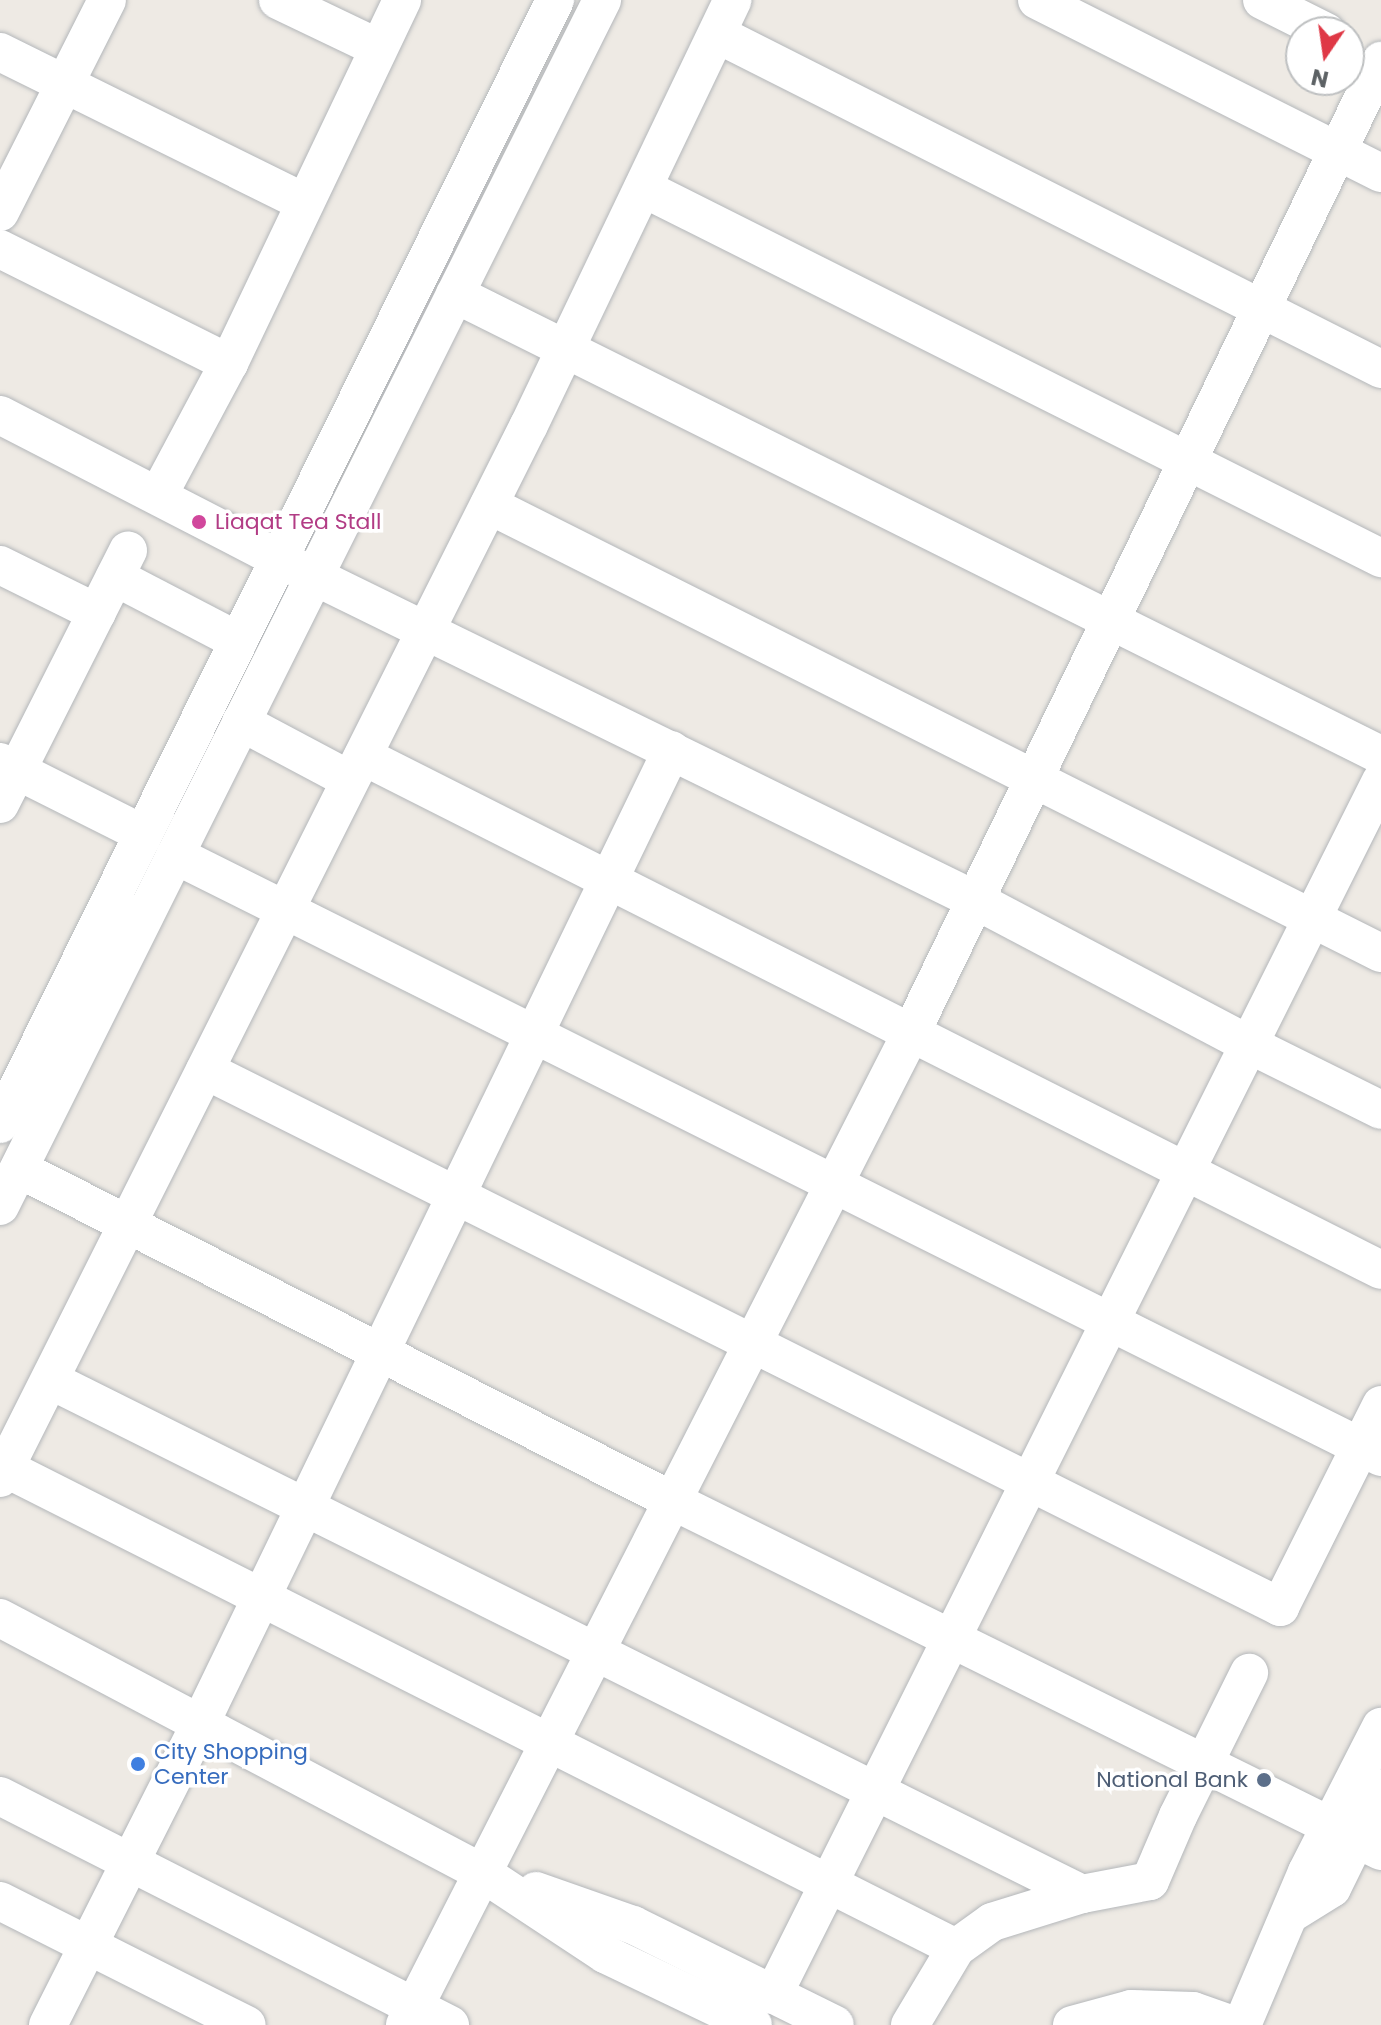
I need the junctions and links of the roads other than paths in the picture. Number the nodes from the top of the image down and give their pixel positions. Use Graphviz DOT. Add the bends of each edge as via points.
graph roads {
  1 [pos="107,0"];
  2 [pos="278,0"];
  3 [pos="402,0"];
  4 [pos="555,0"];
  5 [pos="602,0"];
  6 [pos="733,0"];
  7 [pos="1037,0"];
  8 [pos="1262,0"];
  9 [pos="1294,16"];
  10 [pos="717,34"];
  11 [pos="378,48"];
  12 [pos="0,52"];
  13 [pos="1381,60"];
  14 [pos="64,84"];
  15 [pos="1337,151"];
  16 [pos="1381,173"];
  17 [pos="643,188"];
  18 [pos="305,203"];
  19 [pos="0,212"];
  20 [pos="0,249"];
  21 [pos="455,294"];
  22 [pos="1261,308"];
  23 [pos="566,349"];
  24 [pos="229,363"];
  25 [pos="1381,369"];
  26 [pos="0,415"];
  27 [pos="1187,461"];
  28 [pos="159,494"];
  29 [pos="489,505"];
  30 [pos="1381,558"];
  31 [pos="279,559"];
  32 [pos="0,565"];
  33 [pos="314,576"];
  34 [pos="97,613"];
  35 [pos="1110,620"];
  36 [pos="426,631"];
  37 [pos="238,641"];
  38 [pos="241,722"];
  39 [pos="672,750"];
  40 [pos="1381,755"];
  41 [pos="9,766"];
  42 [pos="357,768"];
  43 [pos="1034,778"];
  44 [pos="1381,781"];
  45 [pos="0,804"];
  46 [pos="143,834"];
  47 [pos="175,855"];
  48 [pos="609,880"];
  49 [pos="973,899"];
  50 [pos="285,911"];
  51 [pos="1312,918"];
  52 [pos="1381,953"];
  53 [pos="911,1033"];
  54 [pos="534,1035"];
  55 [pos="1248,1044"];
  56 [pos="205,1070"];
  57 [pos="1381,1110"];
  58 [pos="0,1124"];
  59 [pos="19,1169"];
  60 [pos="1185,1171"];
  61 [pos="833,1184"];
  62 [pos="456,1195"];
  63 [pos="0,1206"];
  64 [pos="127,1224"];
  65 [pos="1381,1270"];
  66 [pos="1110,1322"];
  67 [pos="752,1343"];
  68 [pos="380,1352"];
  69 [pos="50,1380"];
  70 [pos="1381,1405"];
  71 [pos="1370,1452"];
  72 [pos="2,1473"];
  73 [pos="1029,1482"];
  74 [pos="671,1500"];
  75 [pos="305,1507"];
  76 [pos="261,1598"];
  77 [pos="0,1618"];
  78 [pos="951,1639"];
  79 [pos="594,1651"];
  80 [pos="1249,1673"];
  81 [pos="200,1724"];
  82 [pos="1381,1727"];
  83 [pos="547,1742"];
  84 [pos="1204,1764"];
  85 [pos="1381,1788"];
  86 [pos="875,1791"];
  87 [pos="0,1796"];
  88 [pos="1356,1839"];
  89 [pos="130,1862"];
  90 [pos="481,1872"];
  91 [pos="828,1884"];
  92 [pos="1082,1894"];
  93 [pos="0,1901"];
  94 [pos="88,1946"];
  95 [pos="956,1948"];
  96 [pos="763,2010"];
  97 [pos="409,2016"];
  98 [pos="48,2025"];
  99 [pos="247,2025"];
  100 [pos="450,2025"];
  101 [pos="835,2025"];
  102 [pos="910,2025"];
  103 [pos="1072,2025"];
  104 [pos="1233,2025"];
  105 [pos="1242,2025"];
  1 -- 14 [label="street"];
  2 -- 11 [label="street"];
  3 -- 11 [label="street"];
  4 -- 31 [label="street"];
  5 -- 21 [label="street"];
  6 -- 10 [label="street"];
  7 -- 15 [label="street"];
  8 -- 9 [label="street"];
  10 -- 17 [label="street"];
  10 -- 22 [label="street"];
  11 -- 18 [label="street"];
  12 -- 14 [label="street"];
  13 -- 15 [label="street"];
  14 -- 18 [label="street"];
  14 -- 19 [label="street"];
  15 -- 16 [label="street"];
  15 -- 22 [label="street"];
  17 -- 23 [label="street"];
  17 -- 27 [label="street"];
  18 -- 24 [label="street"];
  20 -- 24 [label="street"];
  21 -- 23 [label="street"];
  21 -- 33 [label="street"];
  22 -- 25 [label="street"];
  22 -- 27 [label="street"];
  23 -- 29 [label="street"];
  23 -- 35 [label="street"];
  24 -- 28 [label="street"];
  26 -- 28 [label="street"];
  27 -- 30 [label="street"];
  27 -- 35 [label="street"];
  28 -- 31 [label="street"];
  29 -- 36 [label="street"];
  29 -- 43 [label="street"];
  31 -- 33 [label="street"];
  31 -- 37 [label="street"];
  32 -- 34 [label="street"];
  33 -- 36 [label="street"];
  33 -- 38 [label="street"];
  34 -- 37 [label="street" via="122,564"];
  34 -- 41 [label="street"];
  35 -- 40 [label="street"];
  35 -- 43 [label="street"];
  36 -- 39 [label="street"];
  36 -- 42 [label="street"];
  37 -- 46 [label="street"];
  38 -- 42 [label="street"];
  38 -- 47 [label="street"];
  39 -- 48 [label="street"];
  39 -- 49 [label="street"];
  41 -- 45 [label="street"];
  41 -- 46 [label="street"];
  42 -- 48 [label="street"];
  42 -- 50 [label="street"];
  43 -- 49 [label="street"];
  43 -- 51 [label="street"];
  44 -- 51 [label="street"];
  46 -- 58 [label="street"];
  47 -- 50 [label="street"];
  47 -- 59 [label="street"];
  48 -- 53 [label="street"];
  48 -- 54 [label="street"];
  49 -- 53 [label="street"];
  49 -- 55 [label="street"];
  50 -- 54 [label="street"];
  50 -- 56 [label="street"];
  51 -- 52 [label="street"];
  51 -- 55 [label="street"];
  53 -- 60 [label="street"];
  53 -- 61 [label="street"];
  54 -- 61 [label="street"];
  54 -- 62 [label="street"];
  55 -- 57 [label="street"];
  55 -- 60 [label="street"];
  56 -- 62 [label="street"];
  56 -- 64 [label="street"];
  59 -- 63 [label="street"];
  59 -- 64 [label="street"];
  60 -- 65 [label="street"];
  60 -- 66 [label="street"];
  61 -- 66 [label="street"];
  61 -- 67 [label="street"];
  62 -- 67 [label="street"];
  62 -- 68 [label="street"];
  64 -- 68 [label="street"];
  64 -- 69 [label="street"];
  66 -- 71 [label="street"];
  66 -- 73 [label="street"];
  67 -- 73 [label="street"];
  67 -- 74 [label="street"];
  68 -- 74 [label="street"];
  68 -- 75 [label="street"];
  69 -- 72 [label="street"];
  69 -- 75 [label="street"];
  70 -- 71 [label="street"];
  71 -- 73 [label="street" via="1280,1607"];
  72 -- 76 [label="street"];
  73 -- 78 [label="street"];
  74 -- 78 [label="street"];
  74 -- 79 [label="street"];
  75 -- 76 [label="street"];
  75 -- 79 [label="street"];
  76 -- 81 [label="street"];
  76 -- 83 [label="street"];
  77 -- 81 [label="street"];
  78 -- 84 [label="street"];
  78 -- 86 [label="street"];
  79 -- 83 [label="street"];
  79 -- 86 [label="street"];
  80 -- 84 [label="street"];
  81 -- 89 [label="street"];
  81 -- 90 [label="street"];
  82 -- 88 [label="street"];
  83 -- 90 [label="street"];
  83 -- 91 [label="street"];
  84 -- 88 [label="street"];
  84 -- 92 [label="street" via="1150,1881"];
  85 -- 88 [label="street"];
  86 -- 91 [label="street"];
  86 -- 92 [label="street"];
  87 -- 89 [label="street"];
  88 -- 105 [label="street" via="1307,1872"];
  89 -- 94 [label="street"];
  89 -- 97 [label="street"];
  90 -- 96 [label="street" via="633,1925"];
  90 -- 97 [label="street"];
  91 -- 95 [label="street"];
  91 -- 96 [label="street"];
  92 -- 95 [label="street" via="992,1922"];
  93 -- 94 [label="street"];
  94 -- 98 [label="street"];
  94 -- 99 [label="street"];
  95 -- 102 [label="street"];
  96 -- 101 [label="street"];
  97 -- 100 [label="street"];
  103 -- 104 [label="street" via="1131,2009 1193,2011"];
}
